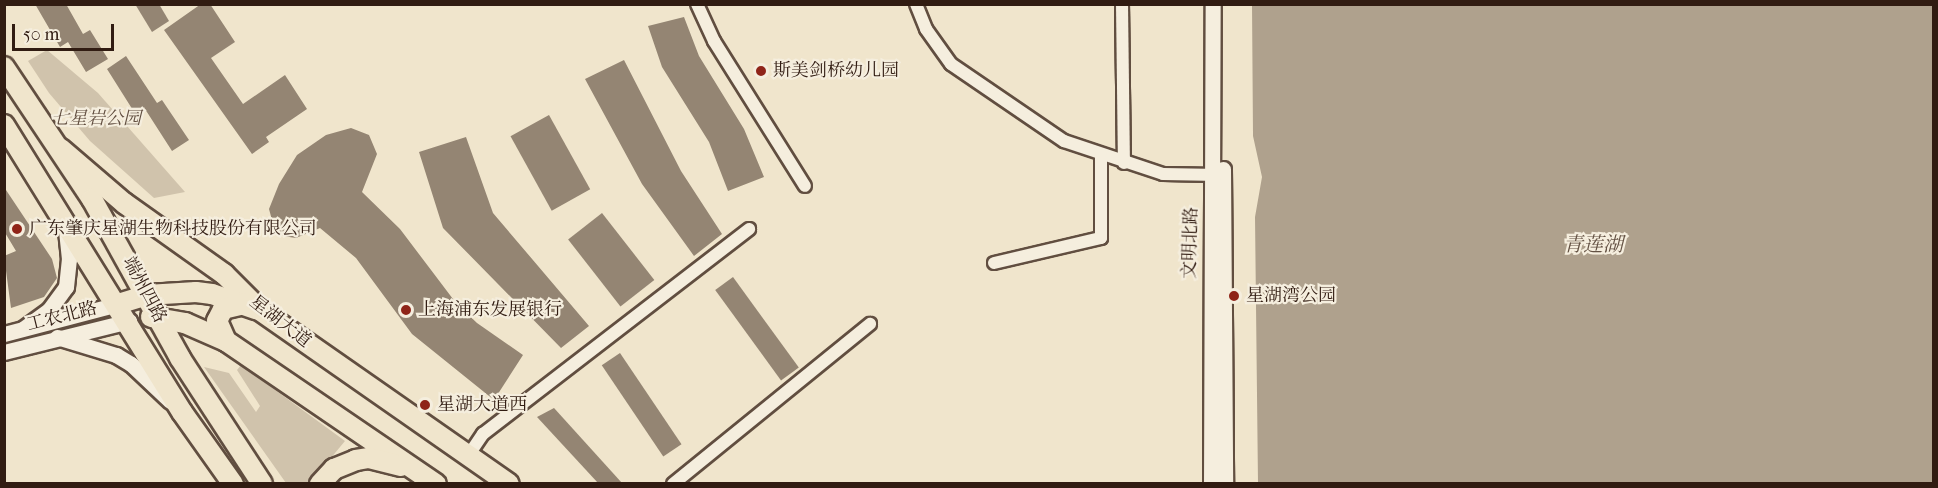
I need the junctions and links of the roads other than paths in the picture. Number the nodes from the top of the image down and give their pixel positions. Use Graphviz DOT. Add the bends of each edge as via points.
graph roads {
  1 [pos="697,4"];
  2 [pos="916,4"];
  3 [pos="1122,4"];
  4 [pos="1213,4"];
  5 [pos="1222,4"];
  6 [pos="4,67"];
  7 [pos="4,125"];
  8 [pos="61,149"];
  9 [pos="1101,155"];
  10 [pos="1124,163"];
  11 [pos="1219,175"];
  12 [pos="805,186"];
  13 [pos="92,199"];
  14 [pos="64,217"];
  15 [pos="749,229"];
  16 [pos="994,263"];
  17 [pos="147,295"];
  18 [pos="118,304"];
  19 [pos="253,308"];
  20 [pos="158,316"];
  21 [pos="129,321"];
  22 [pos="870,324"];
  23 [pos="24,328"];
  24 [pos="4,334"];
  25 [pos="57,338"];
  26 [pos="226,341"];
  27 [pos="4,352"];
  28 [pos="182,412"];
  29 [pos="231,435"];
  30 [pos="210,450"];
  31 [pos="468,456"];
  32 [pos="428,478"];
  33 [pos="232,483"];
  34 [pos="262,483"];
  35 [pos="320,483"];
  36 [pos="508,483"];
  37 [pos="673,483"];
  38 [pos="1211,483"];
  39 [pos="1225,483"];
  1 -- 12 [label="street" via="714,41"];
  2 -- 9 [label="street" via="926,29 951,64 1029,120 1064,141"];
  3 -- 10 [label="street"];
  4 -- 11 [label="street, 文明北路"];
  5 -- 11 [label="street, 文明北路"];
  6 -- 8 [label="main road, 端州四路"];
  7 -- 14 [label="main road, 端州四路"];
  8 -- 13 [label="main road, 端州四路"];
  8 -- 19 [label="main road, 星湖大道" via="124,203 224,274"];
  9 -- 10 [label="street"];
  9 -- 16 [label="street" via="1101,238"];
  10 -- 11 [label="street" via="1163,174"];
  11 -- 38 [label="street, 文明北路" via="1209,231"];
  11 -- 39 [label="street, 文明北路"];
  13 -- 14 [label="main road"];
  13 -- 17 [label="main road, 端州四路"];
  14 -- 18 [label="main road, 端州四路"];
  14 -- 23 [label="street" via="69,259 66,287 49,310"];
  15 -- 31 [label="street" via="483,434"];
  17 -- 18 [label="main road"];
  17 -- 19 [label="main road" via="212,294"];
  17 -- 20 [label="main road, 端州四路"];
  18 -- 21 [label="main road, 端州四路"];
  18 -- 23 [label="street, 工农北路"];
  19 -- 26 [label="main road" via="223,309 217,321"];
  19 -- 31 [label="main road, 星湖大道"];
  20 -- 21 [label="main road"];
  20 -- 26 [label="main road"];
  20 -- 29 [label="main road, 端州四路"];
  21 -- 25 [label="street, 工农北路"];
  21 -- 28 [label="main road, 端州四路"];
  22 -- 37 [label="street"];
  23 -- 24 [label="street, 工农北路"];
  25 -- 27 [label="street, 工农北路"];
  25 -- 28 [label="street" via="91,346 131,364"];
  26 -- 32 [label="main road"];
  28 -- 30 [label="main road, 端州四路"];
  29 -- 30 [label="main road"];
  29 -- 34 [label="main road, 端州四路"];
  30 -- 33 [label="main road, 端州四路"];
  31 -- 36 [label="main road, 星湖大道"];
  32 -- 35 [label="main road" via="369,458 334,469"];
}
